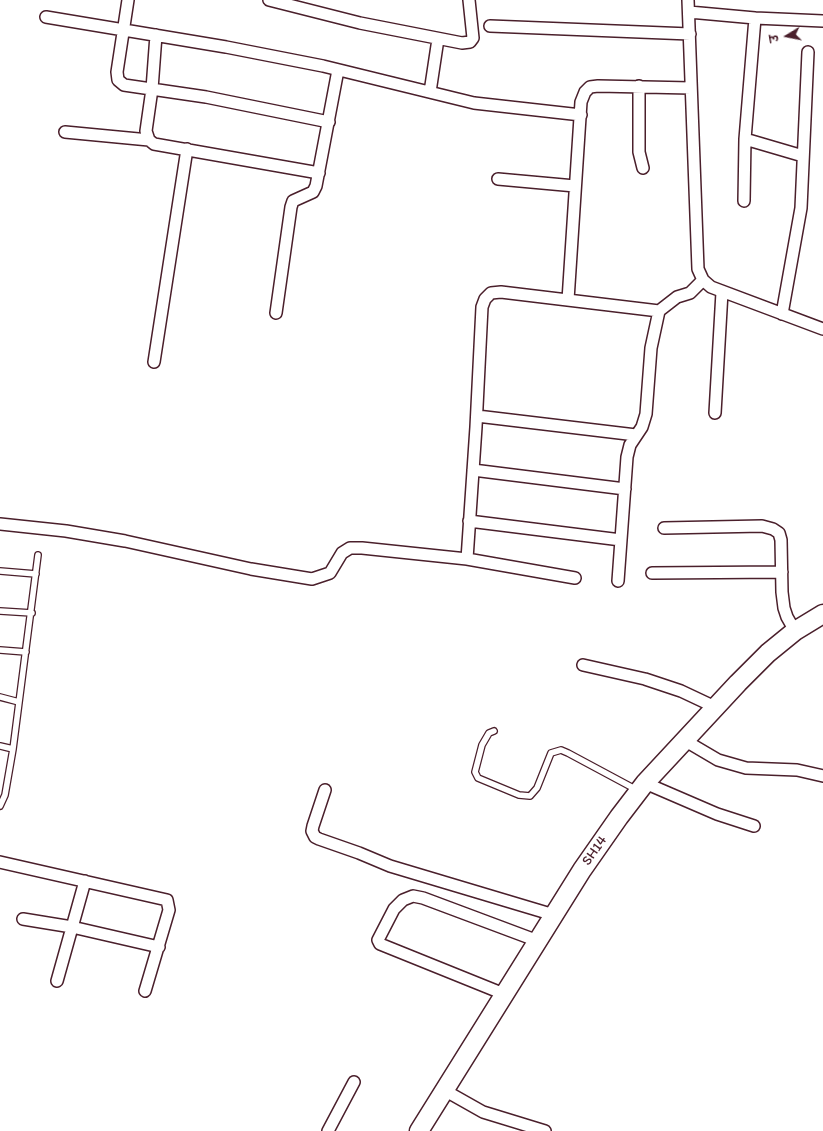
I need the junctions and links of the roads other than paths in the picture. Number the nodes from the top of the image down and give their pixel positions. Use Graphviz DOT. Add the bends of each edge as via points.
graph roads {
  1 [pos="128,0"];
  2 [pos="269,0"];
  3 [pos="469,0"];
  4 [pos="688,0"];
  5 [pos="689,12"];
  6 [pos="46,18"];
  7 [pos="755,18"];
  8 [pos="823,21"];
  9 [pos="490,26"];
  10 [pos="124,29"];
  11 [pos="156,34"];
  12 [pos="690,34"];
  13 [pos="438,39"];
  14 [pos="808,52"];
  15 [pos="338,70"];
  16 [pos="639,86"];
  17 [pos="691,88"];
  18 [pos="152,89"];
  19 [pos="430,92"];
  20 [pos="581,115"];
  21 [pos="328,122"];
  22 [pos="65,132"];
  23 [pos="745,139"];
  24 [pos="150,140"];
  25 [pos="187,149"];
  26 [pos="803,156"];
  27 [pos="643,168"];
  28 [pos="319,173"];
  29 [pos="498,179"];
  30 [pos="575,186"];
  31 [pos="744,200"];
  32 [pos="703,280"];
  33 [pos="722,292"];
  34 [pos="568,300"];
  35 [pos="659,311"];
  36 [pos="276,313"];
  37 [pos="782,314"];
  38 [pos="823,329"];
  39 [pos="154,362"];
  40 [pos="715,413"];
  41 [pos="477,416"];
  42 [pos="636,435"];
  43 [pos="473,470"];
  44 [pos="625,489"];
  45 [pos="469,521"];
  46 [pos="0,524"];
  47 [pos="664,528"];
  48 [pos="621,540"];
  49 [pos="38,555"];
  50 [pos="467,559"];
  51 [pos="0,571"];
  52 [pos="782,572"];
  53 [pos="652,573"];
  54 [pos="36,574"];
  55 [pos="575,578"];
  56 [pos="618,581"];
  57 [pos="0,611"];
  58 [pos="32,613"];
  59 [pos="823,614"];
  60 [pos="795,631"];
  61 [pos="0,650"];
  62 [pos="26,652"];
  63 [pos="583,664"];
  64 [pos="0,697"];
  65 [pos="19,702"];
  66 [pos="715,706"];
  67 [pos="494,731"];
  68 [pos="684,740"];
  69 [pos="0,746"];
  70 [pos="13,749"];
  71 [pos="823,776"];
  72 [pos="642,787"];
  73 [pos="325,790"];
  74 [pos="0,806"];
  75 [pos="754,826"];
  76 [pos="0,862"];
  77 [pos="85,881"];
  78 [pos="554,915"];
  79 [pos="23,919"];
  80 [pos="72,927"];
  81 [pos="538,941"];
  82 [pos="159,947"];
  83 [pos="57,981"];
  84 [pos="145,991"];
  85 [pos="504,994"];
  86 [pos="354,1082"];
  87 [pos="444,1090"];
  88 [pos="328,1131"];
  89 [pos="419,1131"];
  90 [pos="545,1131"];
  1 -- 10 [label="street"];
  2 -- 13 [label="street"];
  3 -- 13 [label="street" via="473,31 470,42"];
  4 -- 5 [label="street"];
  5 -- 7 [label="street"];
  5 -- 12 [label="street"];
  6 -- 10 [label="street"];
  7 -- 8 [label="street"];
  7 -- 23 [label="street"];
  9 -- 12 [label="street"];
  10 -- 11 [label="street"];
  10 -- 18 [label="street" via="118,80 124,85"];
  11 -- 15 [label="street"];
  11 -- 18 [label="street"];
  12 -- 17 [label="street"];
  13 -- 19 [label="street"];
  14 -- 26 [label="street"];
  15 -- 19 [label="street"];
  15 -- 21 [label="street"];
  16 -- 17 [label="street"];
  16 -- 20 [label="street" via="590,87 585,92"];
  16 -- 27 [label="street" via="638,138"];
  17 -- 32 [label="street" via="696,259"];
  18 -- 21 [label="street" via="206,97"];
  18 -- 24 [label="street" via="146,131"];
  19 -- 20 [label="street" via="498,107"];
  20 -- 30 [label="street"];
  21 -- 28 [label="street"];
  22 -- 24 [label="street"];
  23 -- 26 [label="street"];
  23 -- 31 [label="street"];
  24 -- 25 [label="street" via="161,146"];
  25 -- 28 [label="street"];
  25 -- 39 [label="street"];
  26 -- 37 [label="street" via="801,208"];
  28 -- 36 [label="street" via="313,192 293,201"];
  29 -- 30 [label="street"];
  30 -- 34 [label="street"];
  32 -- 33 [label="street"];
  32 -- 35 [label="street" via="690,294 677,297"];
  33 -- 37 [label="street"];
  33 -- 40 [label="street"];
  34 -- 35 [label="street"];
  34 -- 41 [label="street" via="502,292 491,294 484,300"];
  35 -- 42 [label="street" via="651,348 646,414"];
  37 -- 38 [label="street"];
  41 -- 42 [label="street"];
  41 -- 43 [label="street"];
  42 -- 44 [label="street" via="627,457"];
  43 -- 44 [label="street"];
  43 -- 45 [label="street"];
  44 -- 48 [label="street"];
  45 -- 48 [label="street"];
  45 -- 50 [label="street"];
  46 -- 50 [label="street" via="118,540 251,569 312,579 330,573 342,553 350,548"];
  47 -- 52 [label="street" via="762,526 773,529 781,540"];
  48 -- 56 [label="street"];
  49 -- 54 [label="lane"];
  50 -- 55 [label="street"];
  51 -- 54 [label="lane"];
  52 -- 53 [label="street"];
  52 -- 60 [label="street" via="784,608"];
  54 -- 58 [label="lane"];
  57 -- 58 [label="lane"];
  58 -- 62 [label="lane"];
  59 -- 60 [label="main road, SH14 / SH14"];
  60 -- 66 [label="main road, SH14 / SH14" via="768,653"];
  61 -- 62 [label="lane"];
  62 -- 65 [label="lane"];
  63 -- 66 [label="street" via="645,679"];
  64 -- 65 [label="lane"];
  65 -- 70 [label="lane"];
  66 -- 68 [label="main road, SH14 / SH14"];
  67 -- 72 [label="lane" via="489,733 482,745 475,772 478,778 519,795 530,796 537,788 551,753 561,750"];
  68 -- 71 [label="street" via="718,760 746,768 797,770"];
  68 -- 72 [label="main road, SH14 / SH14"];
  69 -- 70 [label="lane"];
  70 -- 74 [label="lane" via="5,795"];
  72 -- 75 [label="street"];
  72 -- 78 [label="main road, SH14 / SH14" via="586,864"];
  73 -- 78 [label="street" via="313,826 315,837 390,866"];
  76 -- 77 [label="street"];
  77 -- 80 [label="street"];
  77 -- 82 [label="street" via="167,900 169,910"];
  78 -- 81 [label="main road, SH14 / SH14"];
  79 -- 80 [label="street"];
  80 -- 82 [label="street"];
  80 -- 83 [label="street"];
  81 -- 85 [label="main road, SH14 / SH14"];
  81 -- 85 [label="street" via="423,898 413,896 394,908 378,940 380,944"];
  82 -- 84 [label="street"];
  85 -- 87 [label="main road, SH14 / SH14"];
  86 -- 88 [label="street"];
  87 -- 89 [label="main road, SH14 / SH14"];
  87 -- 90 [label="street" via="483,1112"];
}
